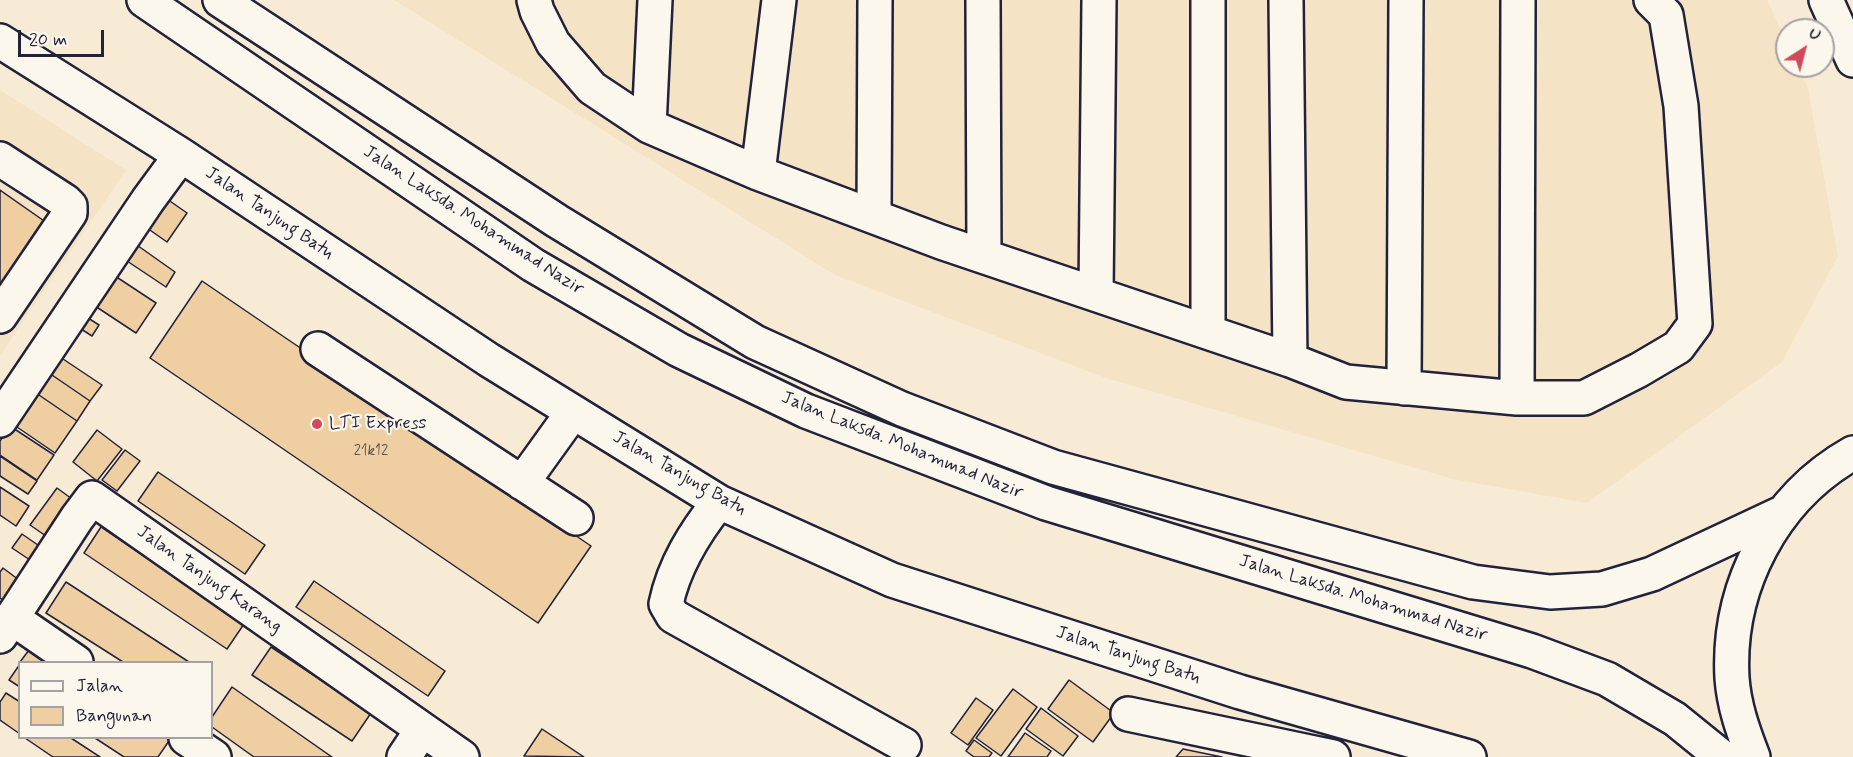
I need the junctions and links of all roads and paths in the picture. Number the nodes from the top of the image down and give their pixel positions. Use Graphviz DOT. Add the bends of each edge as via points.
graph roads {
  1 [pos="144,0"];
  2 [pos="220,0"];
  3 [pos="534,0"];
  4 [pos="655,0"];
  5 [pos="779,0"];
  6 [pos="875,0"];
  7 [pos="983,0"];
  8 [pos="1099,0"];
  9 [pos="1208,0"];
  10 [pos="1286,0"];
  11 [pos="1406,0"];
  12 [pos="1518,0"];
  13 [pos="1651,0"];
  14 [pos="1826,0"];
  15 [pos="0,41"];
  16 [pos="1853,60"];
  17 [pos="649,126"];
  18 [pos="180,155"];
  19 [pos="0,159"];
  20 [pos="758,172"];
  21 [pos="874,216"];
  22 [pos="984,256"];
  23 [pos="1096,294"];
  24 [pos="0,316"];
  25 [pos="1208,332"];
  26 [pos="318,349"];
  27 [pos="1290,360"];
  28 [pos="1404,388"];
  29 [pos="1517,398"];
  30 [pos="573,412"];
  31 [pos="0,420"];
  32 [pos="1853,453"];
  33 [pos="522,483"];
  34 [pos="720,502"];
  35 [pos="1782,513"];
  36 [pos="576,518"];
  37 [pos="6,627"];
  38 [pos="72,661"];
  39 [pos="1128,714"];
  40 [pos="422,730"];
  41 [pos="187,739"];
  42 [pos="904,745"];
  43 [pos="214,757"];
  44 [pos="404,757"];
  45 [pos="462,757"];
  46 [pos="1333,757"];
  47 [pos="1468,757"];
  48 [pos="1722,757"];
  49 [pos="1753,757"];
  1 -- 48 [label="main road, Jalan Laksda. Mohammad Nazir" via="534,265 679,351 807,411 1046,503 1520,648 1607,679 1675,719"];
  2 -- 35 [label="main road, Jalan Laksda. Mohammad Nazir" via="557,221 755,342 902,409 1053,467 1473,582 1550,592 1602,589 1652,574"];
  3 -- 17 [label="main road" via="553,43 592,88"];
  4 -- 17 [label="main road"];
  5 -- 20 [label="main road"];
  6 -- 21 [label="main road"];
  7 -- 22 [label="main road"];
  8 -- 23 [label="main road"];
  9 -- 25 [label="main road"];
  10 -- 27 [label="main road"];
  11 -- 28 [label="main road"];
  12 -- 29 [label="main road"];
  13 -- 29 [label="main road" via="1666,15 1681,106 1695,324 1678,347 1584,398"];
  14 -- 16 [label="main road"];
  15 -- 18 [label="main road, Jalan Tanjung Batu"];
  17 -- 20 [label="main road"];
  18 -- 30 [label="main road, Jalan Tanjung Batu"];
  18 -- 31 [label="main road"];
  19 -- 24 [label="main road" via="65,201 70,213"];
  20 -- 21 [label="main road"];
  21 -- 22 [label="main road"];
  22 -- 23 [label="main road"];
  23 -- 25 [label="main road"];
  25 -- 27 [label="main road"];
  26 -- 33 [label="main road"];
  27 -- 28 [label="main road" via="1346,382"];
  28 -- 29 [label="main road"];
  30 -- 33 [label="main road"];
  30 -- 34 [label="main road, Jalan Tanjung Batu"];
  32 -- 35 [label="main road" via="1808,485"];
  33 -- 36 [label="main road"];
  34 -- 42 [label="main road" via="696,531 673,578 666,604 673,616"];
  34 -- 47 [label="main road, Jalan Tanjung Batu" via="892,580 1240,692"];
  35 -- 49 [label="main road" via="1758,550 1741,591 1733,634 1732,679 1740,722"];
  37 -- 38 [label="main road"];
  37 -- 40 [label="main road, Jalan Tanjung Karang" via="92,498"];
  39 -- 46 [label="main road"];
  40 -- 44 [label="main road"];
  40 -- 45 [label="main road, Jalan Tanjung Karang"];
  41 -- 43 [label="main road"];
}
